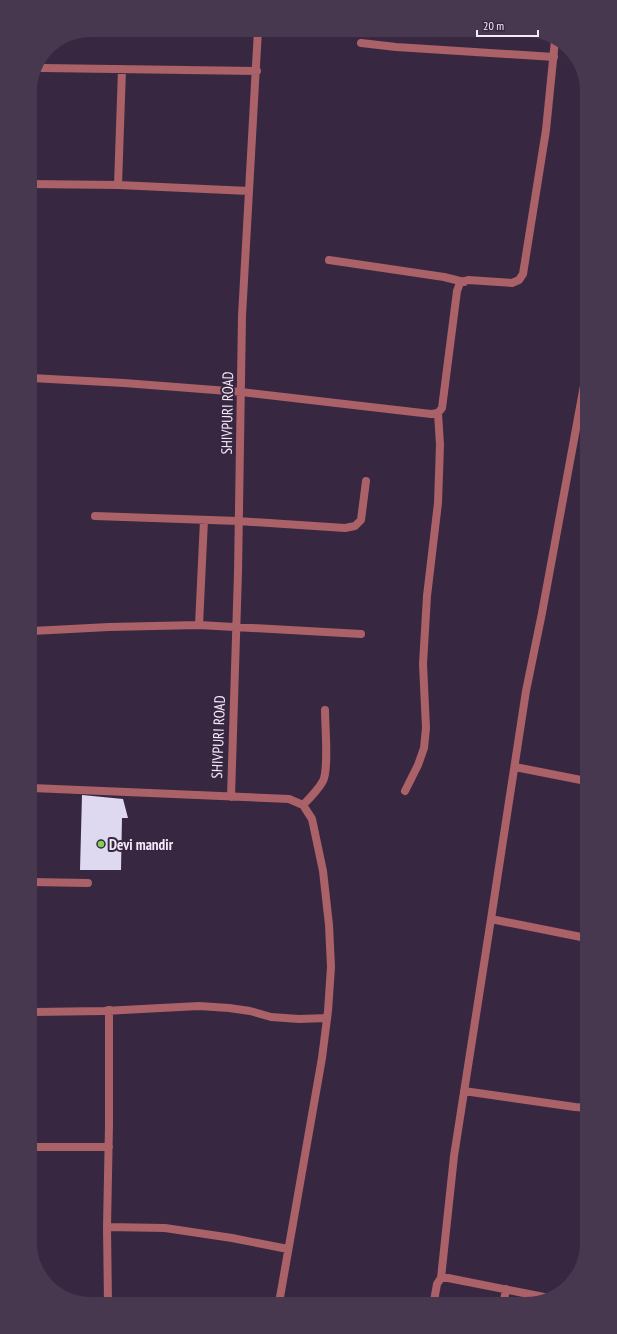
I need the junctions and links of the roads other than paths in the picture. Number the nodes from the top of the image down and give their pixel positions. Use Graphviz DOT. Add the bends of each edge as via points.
graph roads {
  1 [pos="258,37"];
  2 [pos="361,43"];
  3 [pos="555,45"];
  4 [pos="554,57"];
  5 [pos="42,68"];
  6 [pos="122,68"];
  7 [pos="256,71"];
  8 [pos="37,184"];
  9 [pos="118,185"];
  10 [pos="250,191"];
  11 [pos="329,260"];
  12 [pos="464,282"];
  13 [pos="37,378"];
  14 [pos="241,392"];
  15 [pos="580,402"];
  16 [pos="438,413"];
  17 [pos="366,481"];
  18 [pos="95,516"];
  19 [pos="204,520"];
  20 [pos="238,521"];
  21 [pos="199,625"];
  22 [pos="236,626"];
  23 [pos="37,631"];
  24 [pos="361,634"];
  25 [pos="325,710"];
  26 [pos="515,767"];
  27 [pos="580,780"];
  28 [pos="37,788"];
  29 [pos="405,791"];
  30 [pos="230,797"];
  31 [pos="303,805"];
  32 [pos="37,882"];
  33 [pos="88,883"];
  34 [pos="491,919"];
  35 [pos="580,937"];
  36 [pos="109,1010"];
  37 [pos="37,1012"];
  38 [pos="327,1018"];
  39 [pos="464,1091"];
  40 [pos="580,1107"];
  41 [pos="37,1147"];
  42 [pos="109,1147"];
  43 [pos="107,1227"];
  44 [pos="288,1249"];
  45 [pos="441,1278"];
  46 [pos="506,1289"];
  47 [pos="537,1296"];
  48 [pos="108,1297"];
  49 [pos="280,1297"];
  50 [pos="435,1297"];
  51 [pos="505,1297"];
  1 -- 7 [label="street, SHIVPURI ROAD"];
  2 -- 4 [label="street"];
  3 -- 4 [label="street"];
  4 -- 12 [label="street" via="546,130 523,274 519,280 512,283 468,280"];
  5 -- 6 [label="street"];
  6 -- 7 [label="street"];
  6 -- 9 [label="street"];
  7 -- 10 [label="street, SHIVPURI ROAD"];
  8 -- 9 [label="street"];
  9 -- 10 [label="street"];
  10 -- 14 [label="street, SHIVPURI ROAD" via="242,308"];
  11 -- 12 [label="street"];
  12 -- 16 [label="street" via="460,283 457,291 442,408"];
  13 -- 14 [label="street"];
  14 -- 16 [label="street"];
  14 -- 20 [label="street, SHIVPURI ROAD"];
  15 -- 26 [label="street" via="526,691"];
  16 -- 29 [label="street" via="438,503 427,596 423,664 426,728 424,748"];
  17 -- 20 [label="street" via="361,520 355,526 345,528"];
  18 -- 19 [label="street"];
  19 -- 20 [label="street"];
  19 -- 21 [label="street"];
  20 -- 22 [label="street, SHIVPURI ROAD"];
  21 -- 22 [label="street"];
  21 -- 23 [label="street"];
  22 -- 24 [label="street"];
  22 -- 30 [label="street, SHIVPURI ROAD"];
  25 -- 31 [label="street" via="324,780"];
  26 -- 27 [label="street"];
  26 -- 34 [label="street"];
  28 -- 30 [label="street"];
  30 -- 31 [label="street" via="289,799"];
  31 -- 38 [label="street" via="312,819 323,871 331,967"];
  32 -- 33 [label="street"];
  34 -- 35 [label="street"];
  34 -- 39 [label="street"];
  36 -- 37 [label="street"];
  36 -- 38 [label="street" via="199,1006 250,1011 271,1017"];
  36 -- 42 [label="street"];
  38 -- 44 [label="street"];
  39 -- 40 [label="street"];
  39 -- 45 [label="street"];
  41 -- 42 [label="street"];
  42 -- 43 [label="street"];
  43 -- 44 [label="street" via="165,1228"];
  43 -- 48 [label="street"];
  44 -- 49 [label="street"];
  45 -- 46 [label="street"];
  45 -- 50 [label="street"];
  46 -- 47 [label="street"];
  46 -- 51 [label="street"];
}
